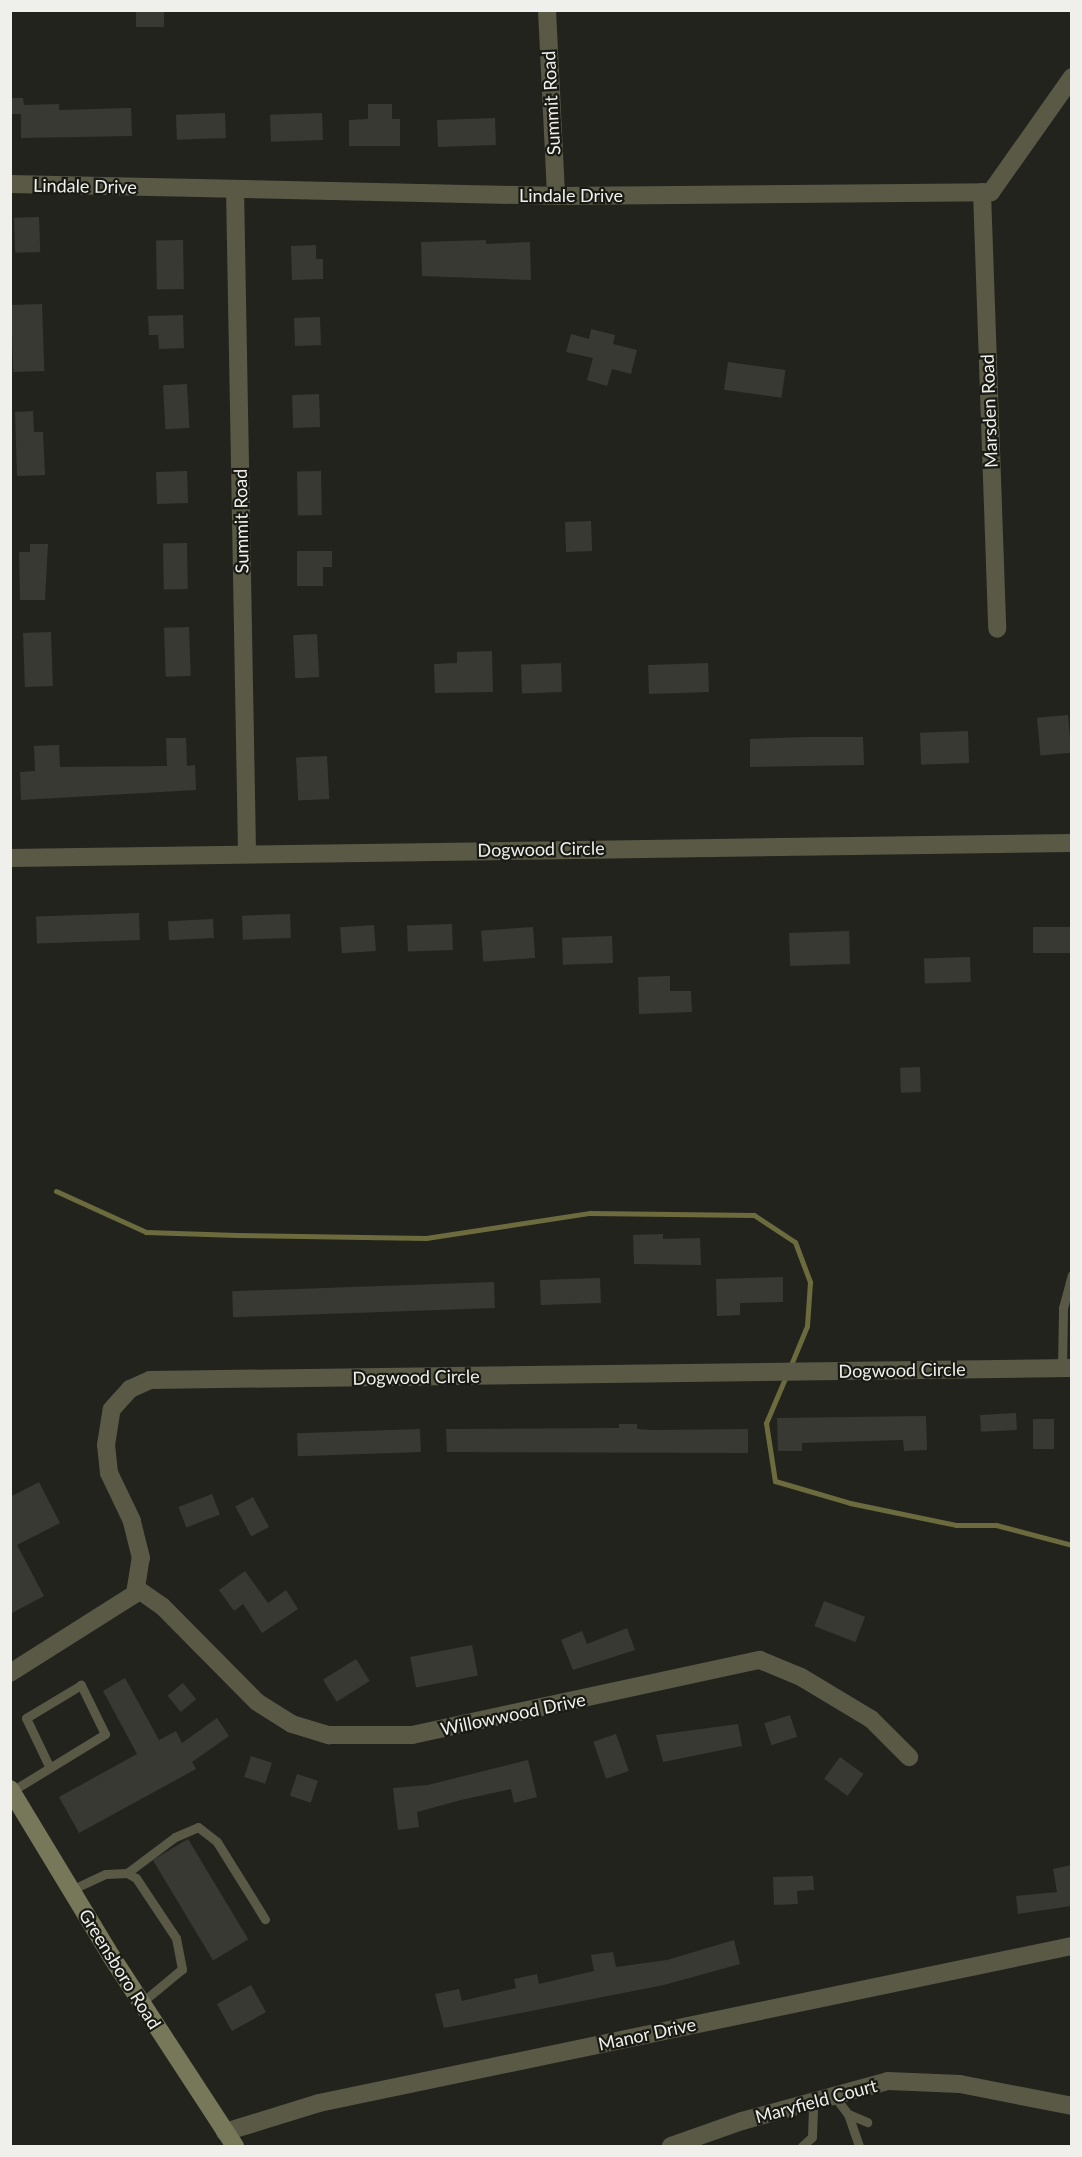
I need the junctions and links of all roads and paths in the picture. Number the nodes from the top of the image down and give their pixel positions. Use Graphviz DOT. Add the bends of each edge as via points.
graph roads {
  1 [pos="547,10"];
  2 [pos="1071,77"];
  3 [pos="10,184"];
  4 [pos="235,189"];
  5 [pos="982,192"];
  6 [pos="556,196"];
  7 [pos="997,629"];
  8 [pos="1071,843"];
  9 [pos="247,853"];
  10 [pos="10,858"];
  11 [pos="1071,1275"];
  12 [pos="1067,1368"];
  13 [pos="136,1588"];
  14 [pos="10,1673"];
  15 [pos="909,1756"];
  16 [pos="50,1768"];
  17 [pos="11,1790"];
  18 [pos="127,1873"];
  19 [pos="71,1890"];
  20 [pos="265,1919"];
  21 [pos="1071,1946"];
  22 [pos="141,2003"];
  23 [pos="835,2097"];
  24 [pos="813,2104"];
  25 [pos="1071,2106"];
  26 [pos="848,2114"];
  27 [pos="867,2121"];
  28 [pos="230,2139"];
  29 [pos="671,2146"];
  30 [pos="802,2146"];
  31 [pos="859,2146"];
  1 -- 6 [label="street, Summit Road"];
  2 -- 5 [label="street" via="991,192"];
  3 -- 4 [label="street, Lindale Drive"];
  4 -- 6 [label="street, Lindale Drive"];
  4 -- 9 [label="street, Summit Road"];
  5 -- 6 [label="street, Lindale Drive"];
  5 -- 7 [label="street, Marsden Road"];
  8 -- 9 [label="street, Dogwood Circle"];
  9 -- 10 [label="street, Dogwood Circle"];
  11 -- 12 [label="lane" via="1063,1308"];
  12 -- 13 [label="street, Dogwood Circle" via="150,1380 130,1389 112,1408 106,1445 109,1473 132,1521 141,1558"];
  13 -- 14 [label="street" via="135,1594"];
  13 -- 15 [label="street, Willowwood Drive" via="162,1606 257,1702 292,1724 329,1735 412,1735 760,1660 801,1677 871,1719"];
  16 -- 16 [label="lane" via="105,1734 81,1685 26,1718"];
  16 -- 17 [label="lane"];
  17 -- 19 [label="main road, Greensboro Road"];
  18 -- 19 [label="lane" via="106,1874"];
  18 -- 20 [label="lane" via="175,1837 198,1827 217,1842"];
  18 -- 22 [label="lane" via="136,1878 176,1938 183,1960 178,1975"];
  19 -- 22 [label="main road, Greensboro Road"];
  21 -- 28 [label="street, Manor Drive" via="319,2103"];
  22 -- 28 [label="main road, Greensboro Road"];
  23 -- 24 [label="street, Maryfield Court"];
  23 -- 25 [label="street, Maryfield Court" via="864,2085 888,2081 960,2084"];
  23 -- 26 [label="lane"];
  24 -- 29 [label="street, Maryfield Court" via="742,2121"];
  24 -- 30 [label="lane" via="812,2137"];
  26 -- 27 [label="lane"];
  26 -- 31 [label="lane"];
}
